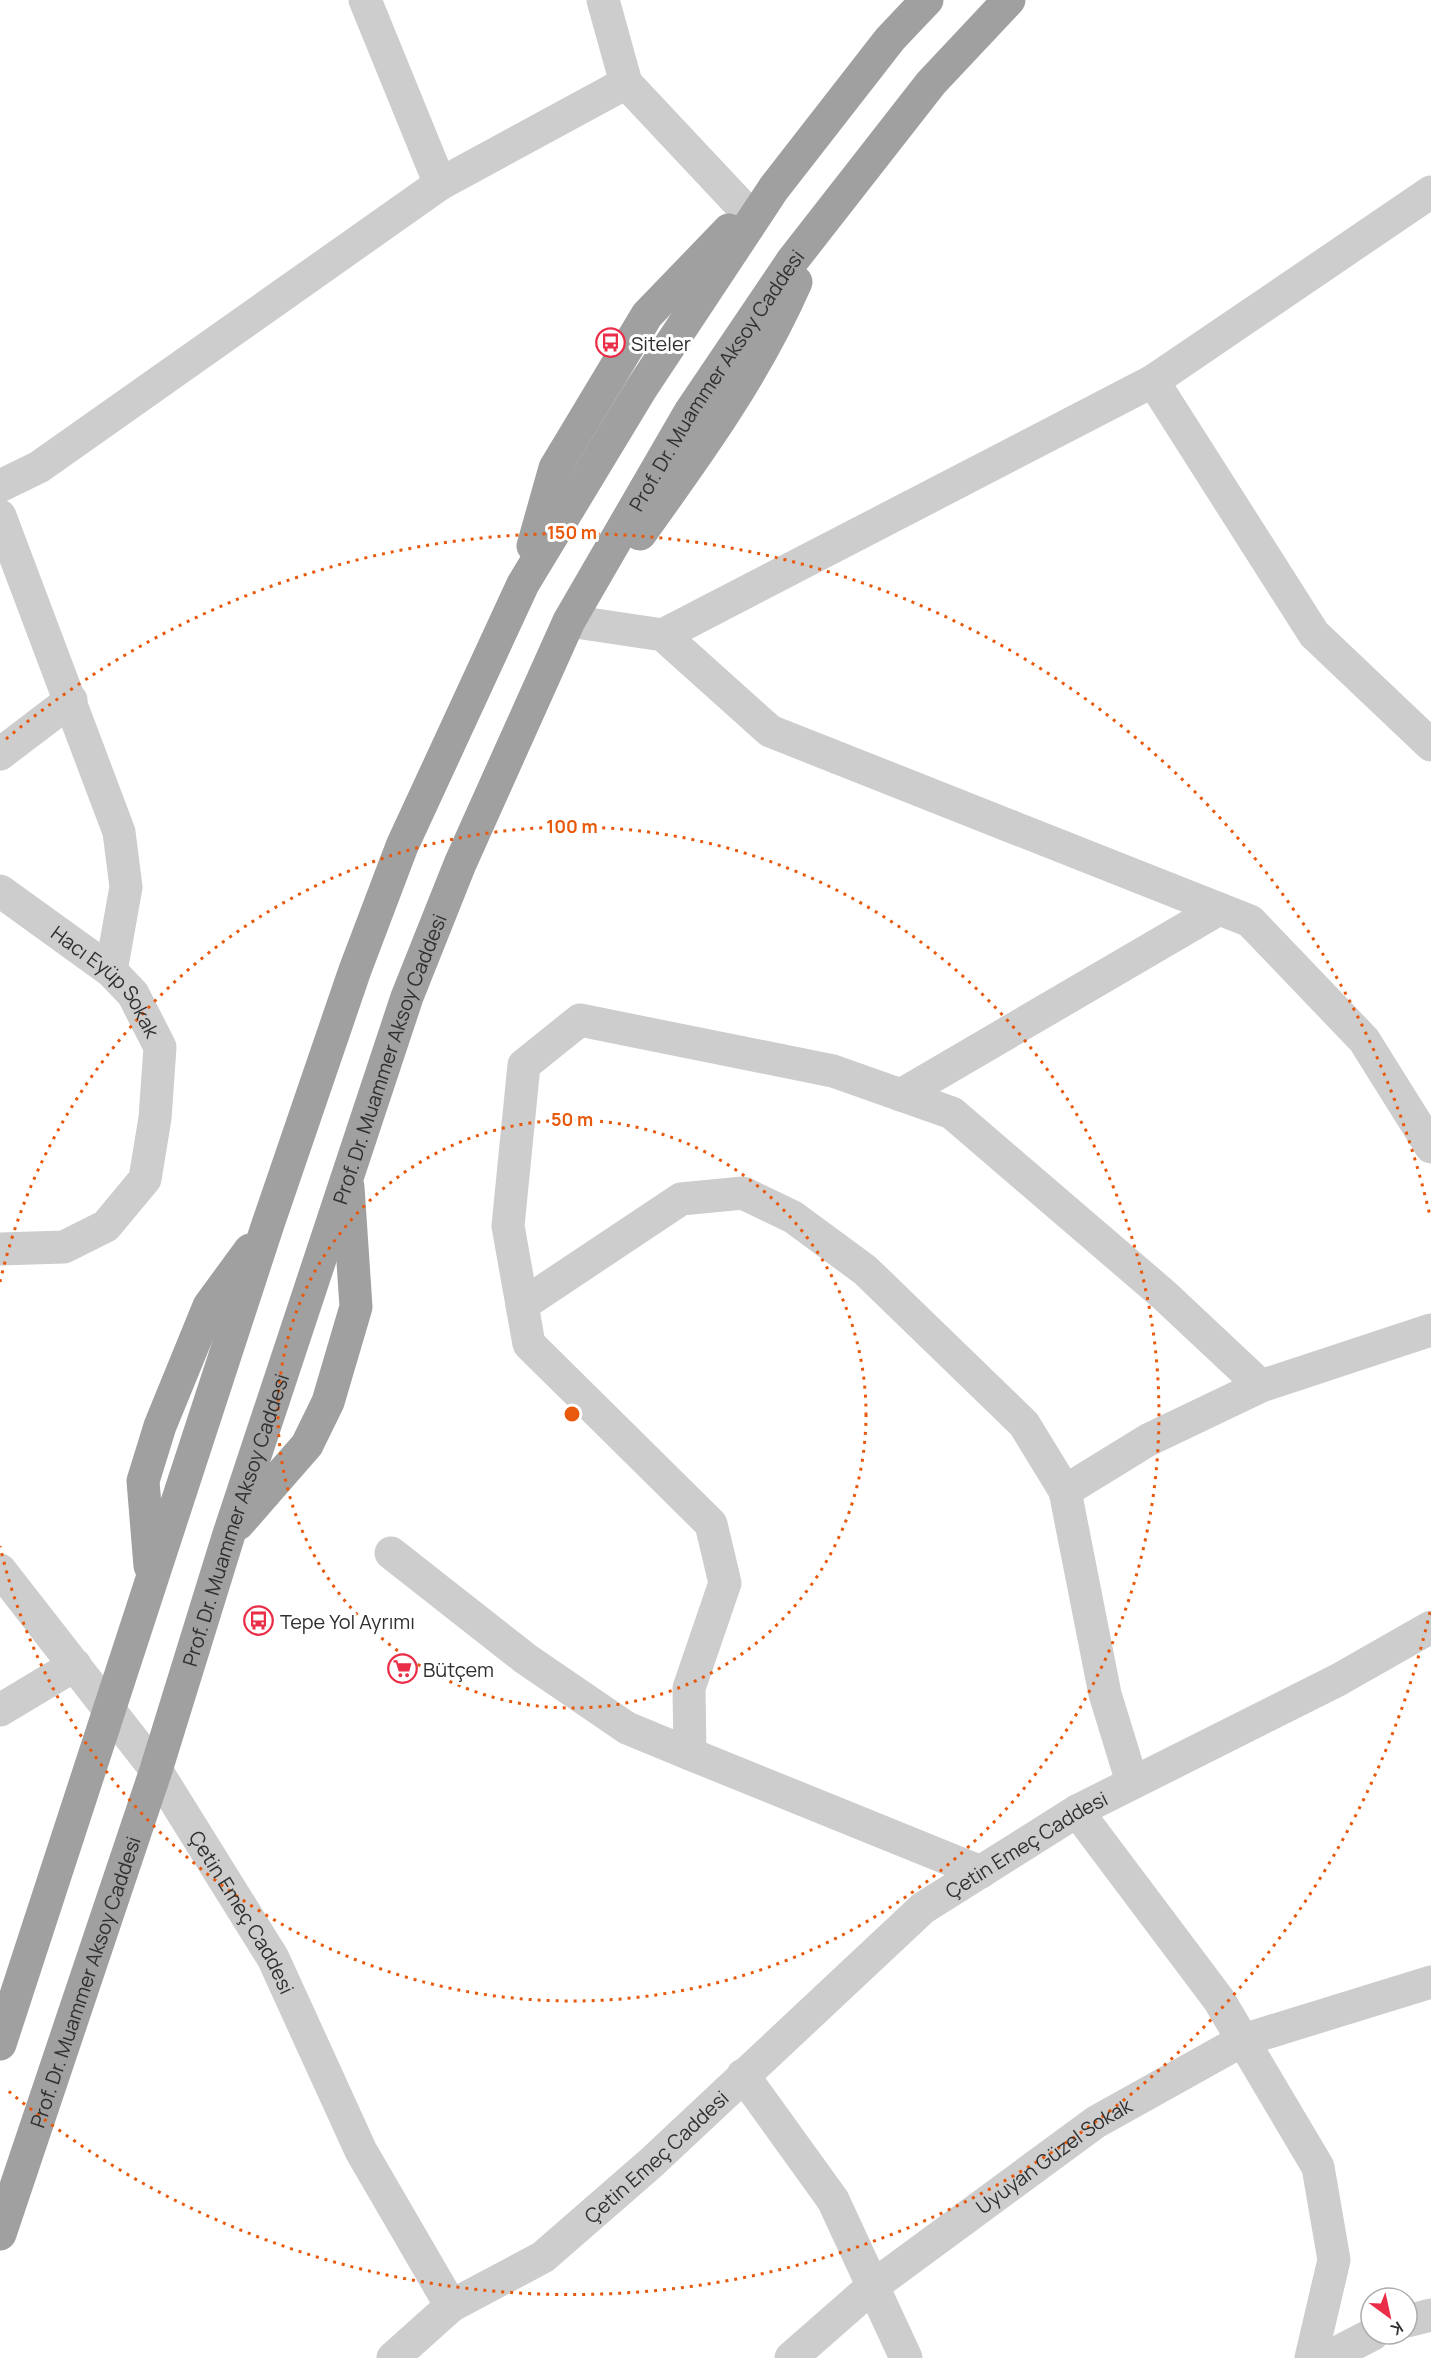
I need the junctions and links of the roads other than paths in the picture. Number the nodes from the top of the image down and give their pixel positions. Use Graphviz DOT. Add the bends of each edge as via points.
graph roads {
  1 [pos="365,0"];
  2 [pos="603,0"];
  3 [pos="927,0"];
  4 [pos="1009,0"];
  5 [pos="626,83"];
  6 [pos="440,184"];
  7 [pos="774,188"];
  8 [pos="1428,199"];
  9 [pos="748,213"];
  10 [pos="1153,381"];
  11 [pos="0,486"];
  12 [pos="0,516"];
  13 [pos="523,584"];
  14 [pos="569,621"];
  15 [pos="663,635"];
  16 [pos="71,700"];
  17 [pos="1431,745"];
  18 [pos="0,754"];
  19 [pos="0,891"];
  20 [pos="1219,909"];
  21 [pos="111,971"];
  22 [pos="901,1095"];
  23 [pos="1431,1147"];
  24 [pos="348,1173"];
  25 [pos="0,1249"];
  26 [pos="522,1305"];
  27 [pos="1431,1330"];
  28 [pos="1261,1386"];
  29 [pos="1065,1491"];
  30 [pos="229,1534"];
  31 [pos="391,1553"];
  32 [pos="0,1570"];
  33 [pos="1431,1627"];
  34 [pos="75,1665"];
  35 [pos="109,1708"];
  36 [pos="0,1710"];
  37 [pos="690,1754"];
  38 [pos="156,1770"];
  39 [pos="1132,1782"];
  40 [pos="1077,1810"];
  41 [pos="981,1872"];
  42 [pos="1431,1982"];
  43 [pos="1243,2040"];
  44 [pos="0,2044"];
  45 [pos="743,2075"];
  46 [pos="0,2234"];
  47 [pos="873,2286"];
  48 [pos="451,2306"];
  49 [pos="1359,2341"];
  50 [pos="393,2358"];
  51 [pos="791,2358"];
  52 [pos="906,2358"];
  53 [pos="1311,2358"];
  54 [pos="1327,2358"];
  1 -- 6 [label="street"];
  2 -- 5 [label="street"];
  3 -- 7 [label="highway" via="890,39"];
  4 -- 14 [label="highway, Prof. Dr. Muammer Aksoy Caddesi" via="931,83 792,261 690,412"];
  5 -- 6 [label="street"];
  5 -- 9 [label="street"];
  6 -- 11 [label="street" via="39,467"];
  7 -- 9 [label="highway"];
  7 -- 13 [label="highway" via="641,389"];
  8 -- 10 [label="street"];
  9 -- 13 [label="highway" via="647,315 555,468"];
  10 -- 15 [label="street"];
  10 -- 17 [label="street" via="1314,634"];
  12 -- 16 [label="street"];
  13 -- 35 [label="highway" via="402,846 355,970"];
  14 -- 15 [label="street"];
  14 -- 24 [label="highway, Prof. Dr. Muammer Aksoy Caddesi" via="460,864 416,975"];
  15 -- 20 [label="street" via="770,731"];
  16 -- 18 [label="street"];
  16 -- 21 [label="street" via="119,832 126,887"];
  19 -- 21 [label="street, Hacı Eyüp Sokak"];
  20 -- 22 [label="street"];
  20 -- 23 [label="street" via="1250,921 1364,1040"];
  21 -- 25 [label="street, Hacı Eyüp Sokak" via="133,994 160,1047 155,1118 145,1179 106,1226 64,1247"];
  22 -- 26 [label="street" via="833,1071 580,1020 524,1065 508,1226"];
  22 -- 28 [label="street" via="952,1113 1164,1295"];
  24 -- 30 [label="highway, Prof. Dr. Muammer Aksoy Caddesi"];
  24 -- 30 [label="highway" via="356,1307 328,1402 308,1445"];
  26 -- 29 [label="street" via="681,1199 743,1193 793,1217 866,1270 1024,1424"];
  26 -- 37 [label="street" via="529,1344 711,1524 725,1583 689,1688"];
  27 -- 28 [label="street"];
  28 -- 29 [label="street" via="1148,1440"];
  29 -- 39 [label="street" via="1105,1694"];
  30 -- 38 [label="highway, Prof. Dr. Muammer Aksoy Caddesi"];
  31 -- 37 [label="street" via="526,1659 618,1722"];
  32 -- 34 [label="street, Çetin Emeç Caddesi"];
  33 -- 39 [label="street, Çetin Emeç Caddesi" via="1338,1680"];
  34 -- 35 [label="street, Çetin Emeç Caddesi"];
  34 -- 36 [label="street"];
  35 -- 38 [label="street, Çetin Emeç Caddesi"];
  35 -- 44 [label="highway"];
  37 -- 41 [label="street"];
  38 -- 46 [label="highway, Prof. Dr. Muammer Aksoy Caddesi"];
  38 -- 48 [label="street, Çetin Emeç Caddesi" via="273,1958 361,2151"];
  39 -- 40 [label="street, Çetin Emeç Caddesi"];
  40 -- 41 [label="street, Çetin Emeç Caddesi"];
  40 -- 43 [label="street" via="1219,2000"];
  41 -- 45 [label="street, Çetin Emeç Caddesi" via="923,1908"];
  42 -- 43 [label="street, Uyuyan Güzel Sokak"];
  43 -- 47 [label="street, Uyuyan Güzel Sokak" via="1096,2122"];
  43 -- 53 [label="street" via="1318,2167 1334,2260"];
  45 -- 47 [label="street" via="832,2200"];
  45 -- 48 [label="street, Çetin Emeç Caddesi" via="651,2163 543,2257"];
  47 -- 51 [label="street, Uyuyan Güzel Sokak"];
  47 -- 52 [label="street"];
  48 -- 50 [label="street"];
  49 -- 54 [label="street"];
}
